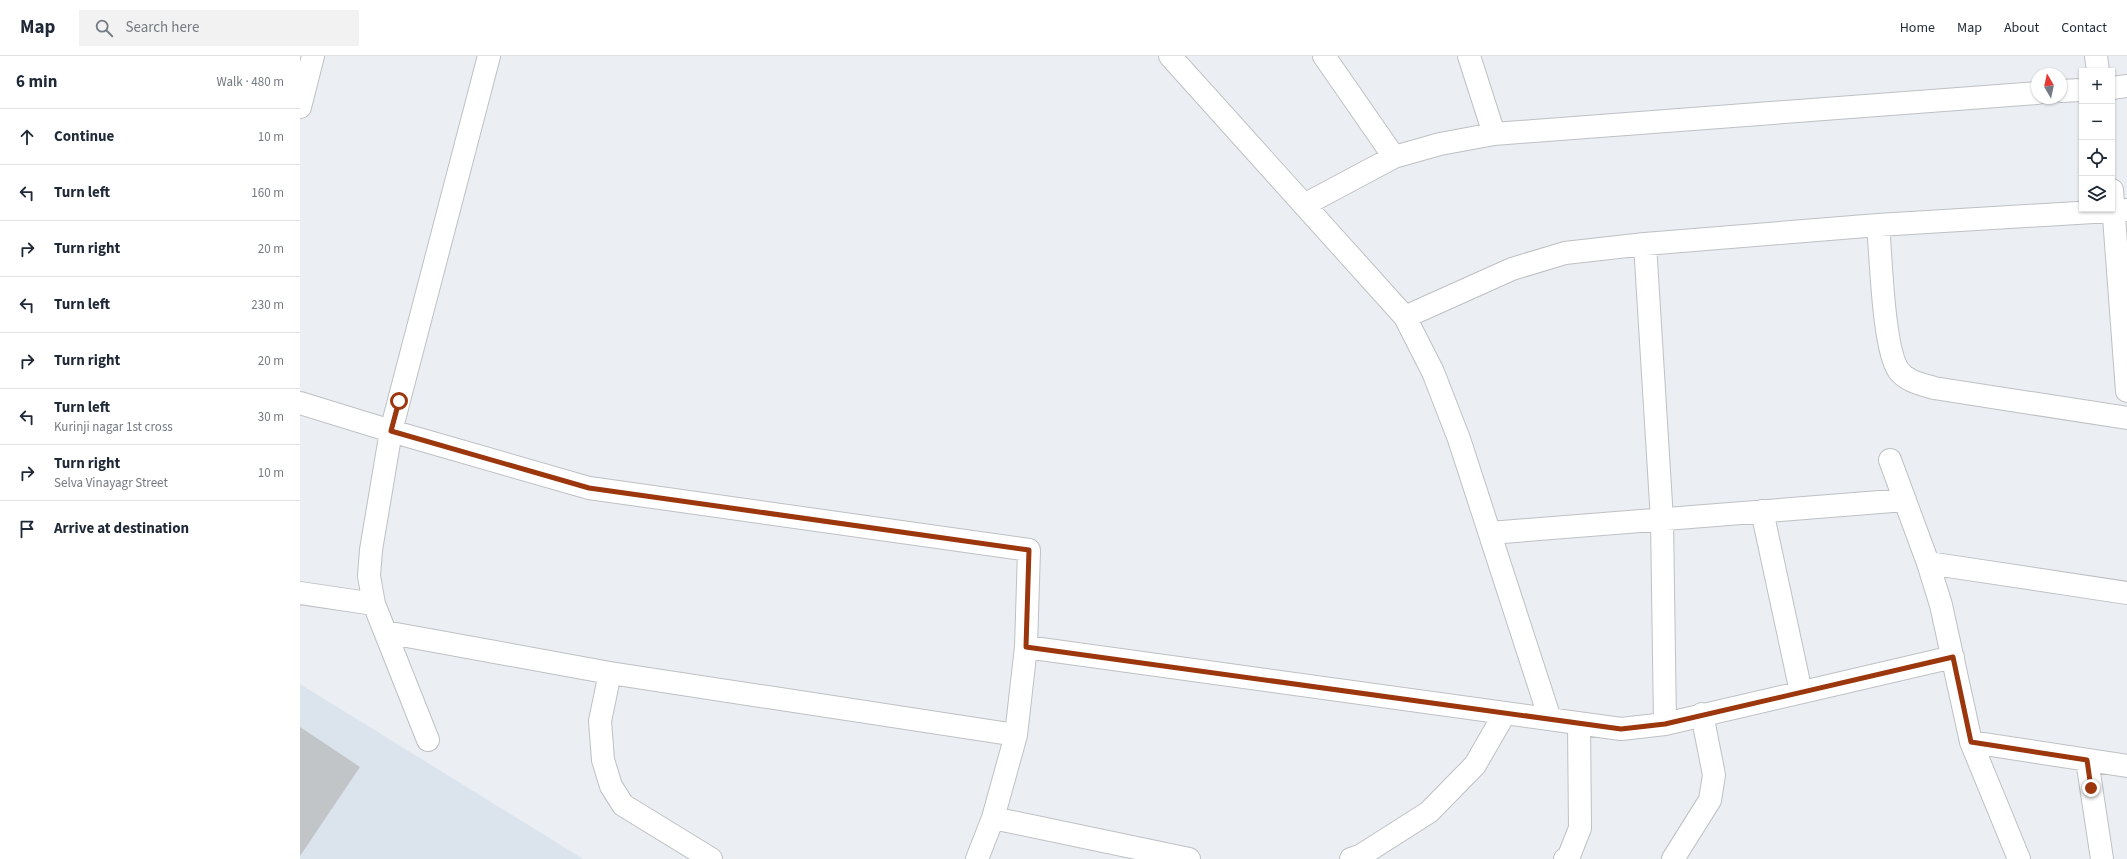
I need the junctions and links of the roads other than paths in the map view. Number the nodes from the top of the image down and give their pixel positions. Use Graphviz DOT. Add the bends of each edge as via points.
graph roads {
  1 [pos="313,56"];
  2 [pos="489,56"];
  3 [pos="1170,56"];
  4 [pos="1324,56"];
  5 [pos="1469,56"];
  6 [pos="2096,56"];
  7 [pos="2098,68"];
  8 [pos="2127,86"];
  9 [pos="2115,88"];
  10 [pos="2079,90"];
  11 [pos="2067,91"];
  12 [pos="2031,93"];
  13 [pos="300,107"];
  14 [pos="1494,134"];
  15 [pos="1394,157"];
  16 [pos="2118,203"];
  17 [pos="1304,206"];
  18 [pos="1878,225"];
  19 [pos="1645,244"];
  20 [pos="1404,317"];
  21 [pos="2125,332"];
  22 [pos="2127,392"];
  23 [pos="300,402"];
  24 [pos="2127,418"];
  25 [pos="391,431"];
  26 [pos="1890,460"];
  27 [pos="1905,500"];
  28 [pos="1762,511"];
  29 [pos="1662,520"];
  30 [pos="1490,533"];
  31 [pos="1928,563"];
  32 [pos="300,593"];
  33 [pos="2127,593"];
  34 [pos="374,604"];
  35 [pos="385,632"];
  36 [pos="1026,647"];
  37 [pos="1953,657"];
  38 [pos="610,673"];
  39 [pos="1801,692"];
  40 [pos="1506,713"];
  41 [pos="1702,714"];
  42 [pos="1550,720"];
  43 [pos="1579,723"];
  44 [pos="1665,724"];
  45 [pos="1016,735"];
  46 [pos="428,740"];
  47 [pos="1971,742"];
  48 [pos="2087,760"];
  49 [pos="2127,766"];
  50 [pos="993,818"];
  51 [pos="1568,858"];
  52 [pos="710,859"];
  53 [pos="977,859"];
  54 [pos="1189,859"];
  55 [pos="1351,859"];
  56 [pos="1673,859"];
  57 [pos="2019,859"];
  58 [pos="2102,859"];
  1 -- 13 [label="street"];
  2 -- 25 [label="street"];
  3 -- 17 [label="street"];
  4 -- 15 [label="street"];
  5 -- 14 [label="street"];
  6 -- 7 [label="street"];
  8 -- 9 [label="street"];
  10 -- 11 [label="street"];
  12 -- 14 [label="street"];
  14 -- 15 [label="street" via="1440,144"];
  15 -- 17 [label="street"];
  16 -- 18 [label="street"];
  16 -- 21 [label="street"];
  17 -- 20 [label="street"];
  18 -- 19 [label="street"];
  18 -- 24 [label="street" via="1887,330 1892,354 1899,370 1912,382 1934,388"];
  19 -- 20 [label="street" via="1565,253 1512,269"];
  19 -- 29 [label="street"];
  20 -- 30 [label="street" via="1434,372"];
  21 -- 22 [label="street"];
  23 -- 25 [label="street"];
  25 -- 34 [label="street" via="371,550 369,576"];
  25 -- 36 [label="street" via="589,488 1029,550"];
  26 -- 27 [label="street"];
  27 -- 28 [label="street"];
  27 -- 31 [label="street"];
  28 -- 29 [label="street"];
  28 -- 39 [label="street"];
  29 -- 30 [label="street"];
  29 -- 44 [label="street"];
  30 -- 42 [label="street"];
  31 -- 33 [label="street"];
  31 -- 37 [label="street"];
  32 -- 34 [label="street"];
  34 -- 35 [label="street"];
  35 -- 38 [label="street"];
  35 -- 46 [label="street"];
  36 -- 40 [label="street"];
  36 -- 45 [label="street"];
  37 -- 39 [label="street"];
  37 -- 47 [label="street"];
  38 -- 45 [label="street"];
  38 -- 52 [label="street" via="600,721 603,760 611,786 623,805"];
  39 -- 41 [label="street"];
  40 -- 42 [label="street"];
  40 -- 55 [label="street" via="1474,765 1430,812 1360,856"];
  41 -- 44 [label="street"];
  41 -- 56 [label="street" via="1714,775 1710,800"];
  42 -- 43 [label="street"];
  43 -- 44 [label="street" via="1621,729"];
  43 -- 51 [label="street" via="1580,828"];
  45 -- 50 [label="street"];
  47 -- 48 [label="street"];
  47 -- 57 [label="street"];
  48 -- 49 [label="street"];
  48 -- 58 [label="street"];
  50 -- 53 [label="street"];
  50 -- 54 [label="street"];
}
